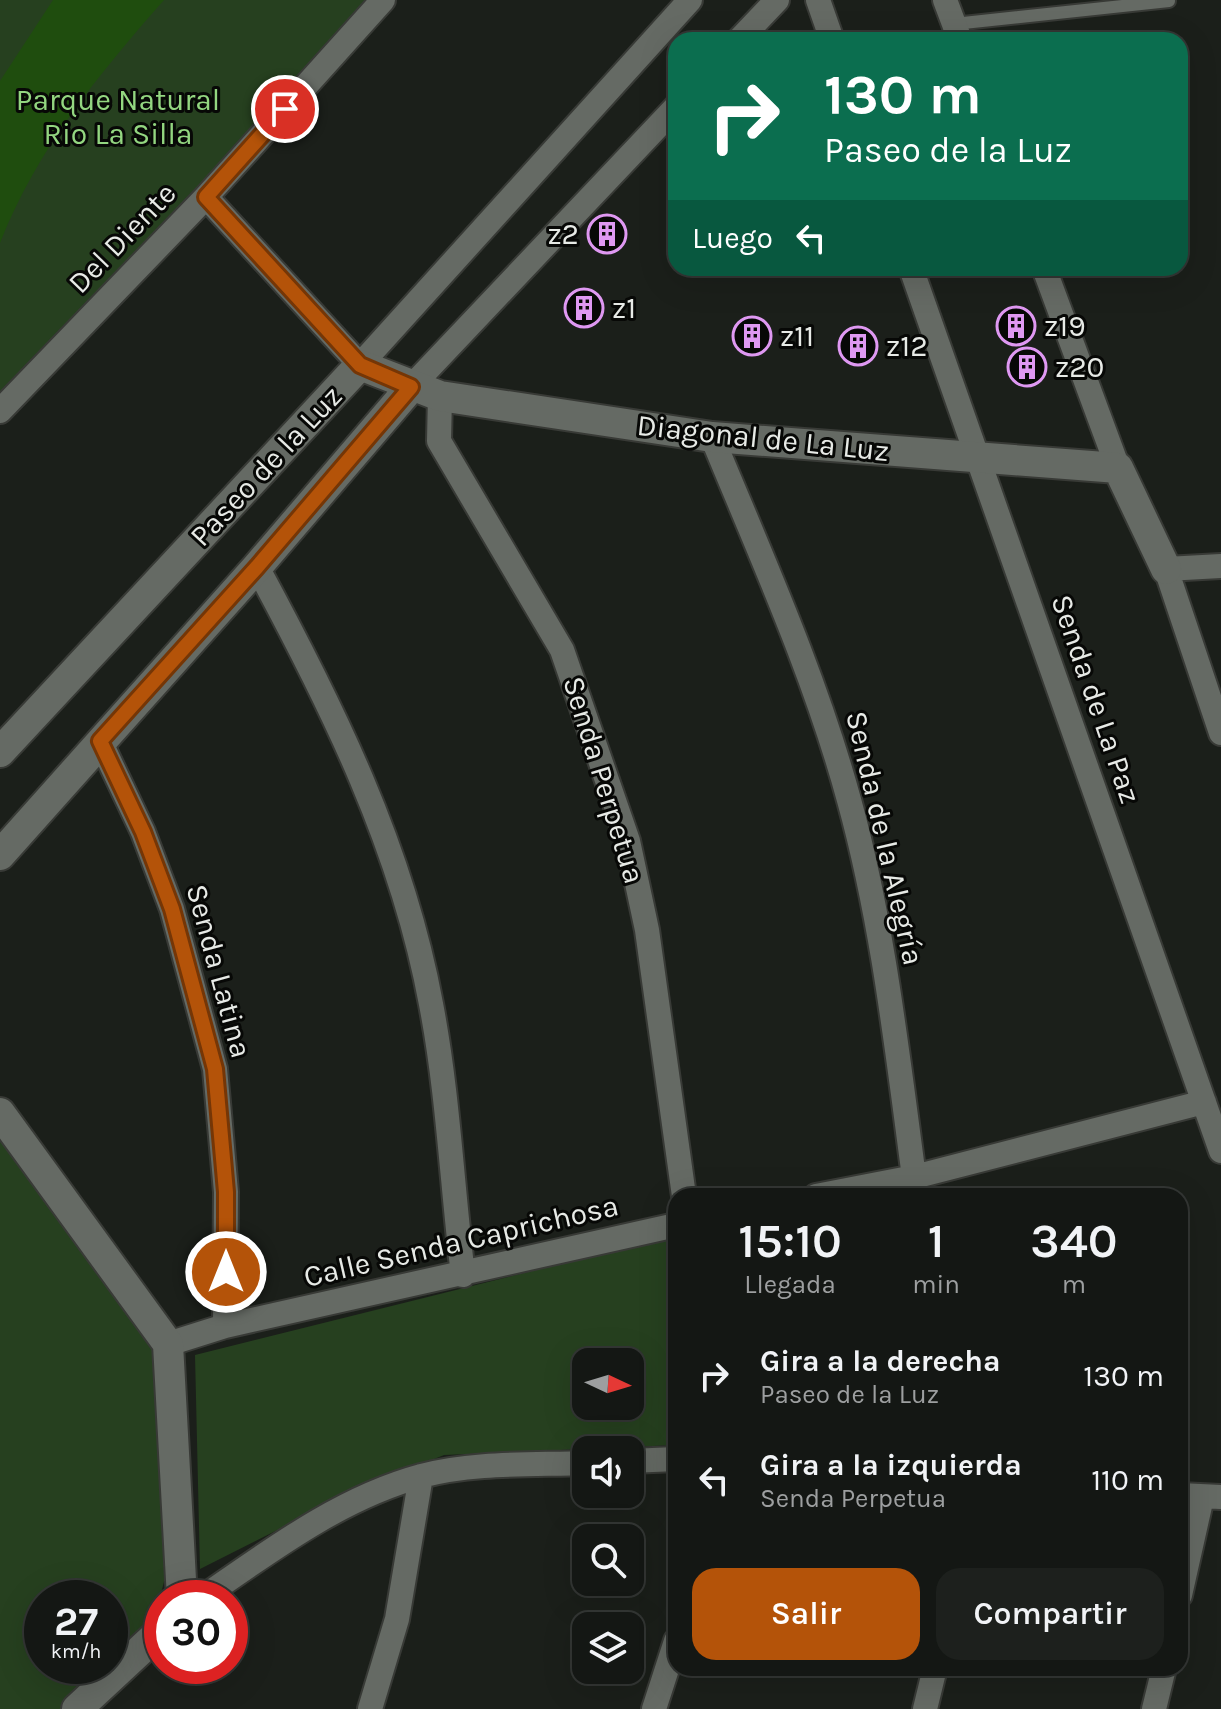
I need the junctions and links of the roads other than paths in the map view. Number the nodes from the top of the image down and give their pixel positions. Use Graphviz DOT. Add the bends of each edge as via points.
graph roads {
  1 [pos="383,0"];
  2 [pos="690,0"];
  3 [pos="777,0"];
  4 [pos="818,0"];
  5 [pos="945,0"];
  6 [pos="1169,1"];
  7 [pos="747,32"];
  8 [pos="829,32"];
  9 [pos="957,32"];
  10 [pos="668,115"];
  11 [pos="206,197"];
  12 [pos="914,276"];
  13 [pos="1047,276"];
  14 [pos="360,365"];
  15 [pos="411,387"];
  16 [pos="440,396"];
  17 [pos="0,411"];
  18 [pos="712,437"];
  19 [pos="978,459"];
  20 [pos="1118,468"];
  21 [pos="1221,566"];
  22 [pos="257,567"];
  23 [pos="1166,569"];
  24 [pos="1221,733"];
  25 [pos="100,741"];
  26 [pos="0,752"];
  27 [pos="0,855"];
  28 [pos="1204,1102"];
  29 [pos="0,1113"];
  30 [pos="1221,1151"];
  31 [pos="914,1177"];
  32 [pos="683,1188"];
  33 [pos="857,1188"];
  34 [pos="668,1227"];
  35 [pos="463,1275"];
  36 [pos="225,1326"];
  37 [pos="168,1344"];
  38 [pos="668,1459"];
  39 [pos="644,1460"];
  40 [pos="572,1464"];
  41 [pos="421,1476"];
  42 [pos="1201,1496"];
  43 [pos="1188,1557"];
  44 [pos="181,1580"];
  45 [pos="229,1580"];
  46 [pos="144,1647"];
  47 [pos="668,1666"];
  48 [pos="933,1676"];
  49 [pos="1162,1676"];
  50 [pos="77,1709"];
  51 [pos="370,1709"];
  52 [pos="654,1709"];
  53 [pos="925,1709"];
  54 [pos="1154,1709"];
  1 -- 11 [label="street, Del Diente"];
  2 -- 14 [label="street, Paseo de la Luz"];
  3 -- 7 [label="street"];
  4 -- 8 [label="street"];
  5 -- 9 [label="street"];
  6 -- 9 [label="lane"];
  10 -- 15 [label="street, Paseo de la Luz"];
  11 -- 14 [label="street"];
  11 -- 17 [label="street, Del Diente"];
  12 -- 19 [label="street, Senda de La Paz"];
  13 -- 20 [label="street"];
  14 -- 15 [label="street"];
  14 -- 26 [label="street, Paseo de la Luz"];
  15 -- 16 [label="street, Diagonal de La Luz"];
  15 -- 22 [label="street, Paseo de la Luz"];
  16 -- 18 [label="street, Diagonal de La Luz"];
  16 -- 32 [label="street, Senda Perpetua" via="439,441 562,650 628,841 647,930"];
  18 -- 19 [label="street, Diagonal de La Luz"];
  18 -- 31 [label="street, Senda de la Alegría" via="817,694 850,800 874,903"];
  19 -- 20 [label="street, Diagonal de La Luz"];
  19 -- 28 [label="street, Senda de La Paz"];
  20 -- 23 [label="street"];
  21 -- 23 [label="street"];
  22 -- 25 [label="street, Paseo de la Luz"];
  22 -- 35 [label="street" via="370,793 404,896 431,1004"];
  23 -- 24 [label="street"];
  25 -- 27 [label="street, Paseo de la Luz"];
  25 -- 36 [label="street, Senda Latina" via="172,909 215,1069 226,1192"];
  28 -- 30 [label="street, Senda de La Paz"];
  28 -- 31 [label="street"];
  29 -- 37 [label="street"];
  31 -- 33 [label="street"];
  34 -- 35 [label="street, Calle Senda Caprichosa"];
  35 -- 36 [label="street, Calle Senda Caprichosa"];
  36 -- 37 [label="street, Calle Senda Caprichosa"];
  37 -- 44 [label="street"];
  38 -- 39 [label="street"];
  40 -- 41 [label="street"];
  41 -- 45 [label="street" via="333,1512"];
  41 -- 51 [label="street" via="397,1619"];
  42 -- 43 [label="street"];
  46 -- 50 [label="street"];
  47 -- 52 [label="street"];
  48 -- 53 [label="street"];
  49 -- 54 [label="street"];
}
